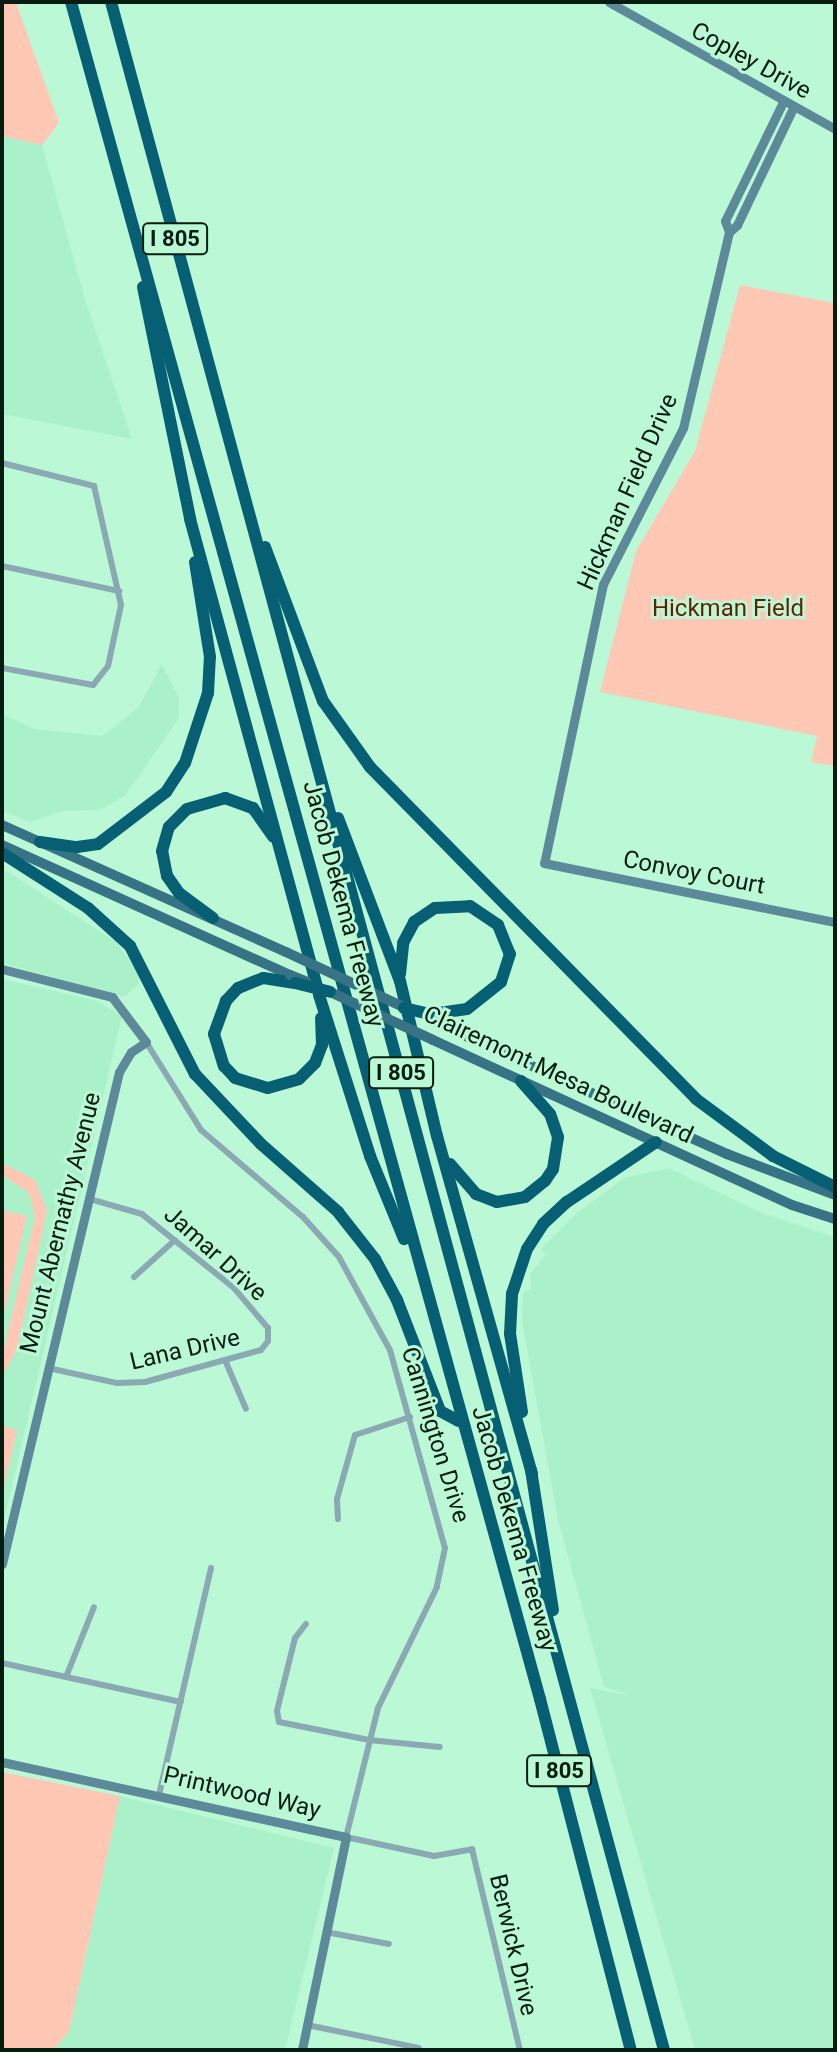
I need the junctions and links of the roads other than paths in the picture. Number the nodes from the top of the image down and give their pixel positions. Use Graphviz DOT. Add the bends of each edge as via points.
graph roads {
  1 [pos="71,2"];
  2 [pos="111,2"];
  3 [pos="609,2"];
  4 [pos="783,102"];
  5 [pos="793,108"];
  6 [pos="835,129"];
  7 [pos="133,228"];
  8 [pos="729,232"];
  9 [pos="2,463"];
  10 [pos="238,475"];
  11 [pos="190,519"];
  12 [pos="2,566"];
  13 [pos="119,591"];
  14 [pos="2,668"];
  15 [pos="320,776"];
  16 [pos="2,825"];
  17 [pos="40,842"];
  18 [pos="2,845"];
  19 [pos="2,853"];
  20 [pos="544,863"];
  21 [pos="288,875"];
  22 [pos="213,918"];
  23 [pos="835,922"];
  24 [pos="2,969"];
  25 [pos="292,979"];
  26 [pos="400,981"];
  27 [pos="325,993"];
  28 [pos="404,1008"];
  29 [pos="430,1017"];
  30 [pos="146,1042"];
  31 [pos="521,1081"];
  32 [pos="437,1136"];
  33 [pos="656,1142"];
  34 [pos="835,1187"];
  35 [pos="835,1195"];
  36 [pos="90,1199"];
  37 [pos="835,1219"];
  38 [pos="175,1240"];
  39 [pos="134,1277"];
  40 [pos="424,1288"];
  41 [pos="268,1328"];
  42 [pos="225,1360"];
  43 [pos="46,1368"];
  44 [pos="246,1409"];
  45 [pos="410,1417"];
  46 [pos="459,1421"];
  47 [pos="532,1474"];
  48 [pos="338,1519"];
  49 [pos="2,1564"];
  50 [pos="211,1568"];
  51 [pos="94,1607"];
  52 [pos="306,1624"];
  53 [pos="2,1663"];
  54 [pos="562,1670"];
  55 [pos="66,1677"];
  56 [pos="181,1702"];
  57 [pos="369,1740"];
  58 [pos="440,1747"];
  59 [pos="2,1762"];
  60 [pos="159,1795"];
  61 [pos="346,1837"];
  62 [pos="472,1849"];
  63 [pos="326,1932"];
  64 [pos="389,1944"];
  65 [pos="307,2025"];
  66 [pos="419,2048"];
  67 [pos="302,2050"];
  68 [pos="520,2050"];
  69 [pos="631,2050"];
  70 [pos="664,2050"];
  1 -- 7 [label="highway, Jacob Dekema Freeway / I 805"];
  2 -- 10 [label="highway, Jacob Dekema Freeway / I 805"];
  3 -- 4 [label="street, Copley Drive"];
  4 -- 5 [label="street, Copley Drive"];
  4 -- 8 [label="street, Hickman Field Drive" via="733,200 725,221"];
  5 -- 6 [label="street, Copley Drive"];
  5 -- 8 [label="street, Hickman Field Drive"];
  7 -- 11 [label="highway" via="163,404"];
  7 -- 40 [label="highway, Jacob Dekema Freeway / I 805"];
  8 -- 20 [label="street, Hickman Field Drive" via="683,428 603,584"];
  9 -- 13 [label="street" via="91,483"];
  10 -- 15 [label="highway, Jacob Dekema Freeway / I 805"];
  10 -- 34 [label="highway" via="323,701 340,733 696,1099 773,1156"];
  11 -- 17 [label="highway" via="210,657 208,693 185,763 166,792 98,844"];
  11 -- 21 [label="highway"];
  12 -- 13 [label="street"];
  13 -- 14 [label="street" via="119,632 108,666 93,685"];
  15 -- 26 [label="highway"];
  15 -- 54 [label="highway, Jacob Dekema Freeway / I 805"];
  16 -- 17 [label="main road, Clairemont Mesa Boulevard"];
  17 -- 22 [label="main road, Clairemont Mesa Boulevard"];
  18 -- 25 [label="main road"];
  19 -- 46 [label="highway" via="88,908 130,946 195,1074 261,1144 338,1212 375,1259 397,1300 440,1411"];
  20 -- 23 [label="street, Convoy Court"];
  21 -- 22 [label="highway" via="271,833 253,808 225,798 187,809 165,837 164,864 179,893"];
  21 -- 27 [label="highway"];
  22 -- 28 [label="main road, Clairemont Mesa Boulevard, bridge"];
  24 -- 30 [label="street" via="112,997"];
  25 -- 27 [label="highway, bridge"];
  25 -- 27 [label="highway" via="263,978 238,988 226,1001 214,1034 216,1051 235,1078 268,1088 285,1086 315,1063 322,1045"];
  26 -- 29 [label="highway" via="403,943 414,922 435,908 470,906 498,925 510,954 501,982 467,1009"];
  26 -- 32 [label="highway"];
  27 -- 31 [label="main road, Clairemont Mesa Boulevard, bridge"];
  27 -- 40 [label="highway" via="370,1156"];
  28 -- 29 [label="highway, bridge"];
  29 -- 35 [label="main road, Clairemont Mesa Boulevard" via="727,1154"];
  30 -- 36 [label="street, Mount Abernathy Avenue" via="131,1052 119,1072"];
  30 -- 45 [label="street, Cannington Drive" via="201,1130 303,1217 339,1257 390,1350"];
  31 -- 32 [label="highway" via="550,1114 558,1137 553,1169 534,1191 510,1202 476,1194 456,1177"];
  31 -- 33 [label="main road, Clairemont Mesa Boulevard"];
  32 -- 47 [label="highway"];
  33 -- 37 [label="main road, Clairemont Mesa Boulevard" via="792,1205"];
  33 -- 47 [label="highway" via="567,1202 543,1224 527,1249 512,1294 510,1334"];
  36 -- 38 [label="street, Jamar Drive" via="142,1214"];
  36 -- 43 [label="street, Mount Abernathy Avenue"];
  38 -- 39 [label="street"];
  38 -- 41 [label="street, Jamar Drive" via="234,1288"];
  40 -- 46 [label="highway, Jacob Dekema Freeway / I 805"];
  41 -- 42 [label="street, Lana Drive" via="261,1350"];
  42 -- 43 [label="street, Lana Drive" via="131,1383"];
  42 -- 44 [label="street"];
  43 -- 49 [label="street, Mount Abernathy Avenue"];
  45 -- 48 [label="street" via="355,1435 337,1499"];
  45 -- 57 [label="street, Cannington Drive" via="445,1548 437,1587 378,1708"];
  46 -- 69 [label="highway, Jacob Dekema Freeway / I 805" via="540,1699"];
  47 -- 54 [label="highway"];
  50 -- 56 [label="street"];
  51 -- 55 [label="street"];
  52 -- 57 [label="street" via="295,1638 277,1711 279,1722"];
  53 -- 55 [label="street"];
  54 -- 70 [label="highway, Jacob Dekema Freeway / I 805"];
  55 -- 56 [label="street"];
  56 -- 60 [label="street"];
  57 -- 58 [label="street"];
  57 -- 61 [label="street, Cannington Drive"];
  59 -- 60 [label="street, Printwood Way"];
  60 -- 61 [label="street, Printwood Way"];
  61 -- 62 [label="street, Printwood Way" via="434,1856"];
  61 -- 63 [label="street, Cannington Drive"];
  62 -- 68 [label="street, Berwick Drive"];
  63 -- 64 [label="street"];
  63 -- 65 [label="street, Cannington Drive"];
  65 -- 66 [label="street"];
  65 -- 67 [label="street, Cannington Drive"];
}
